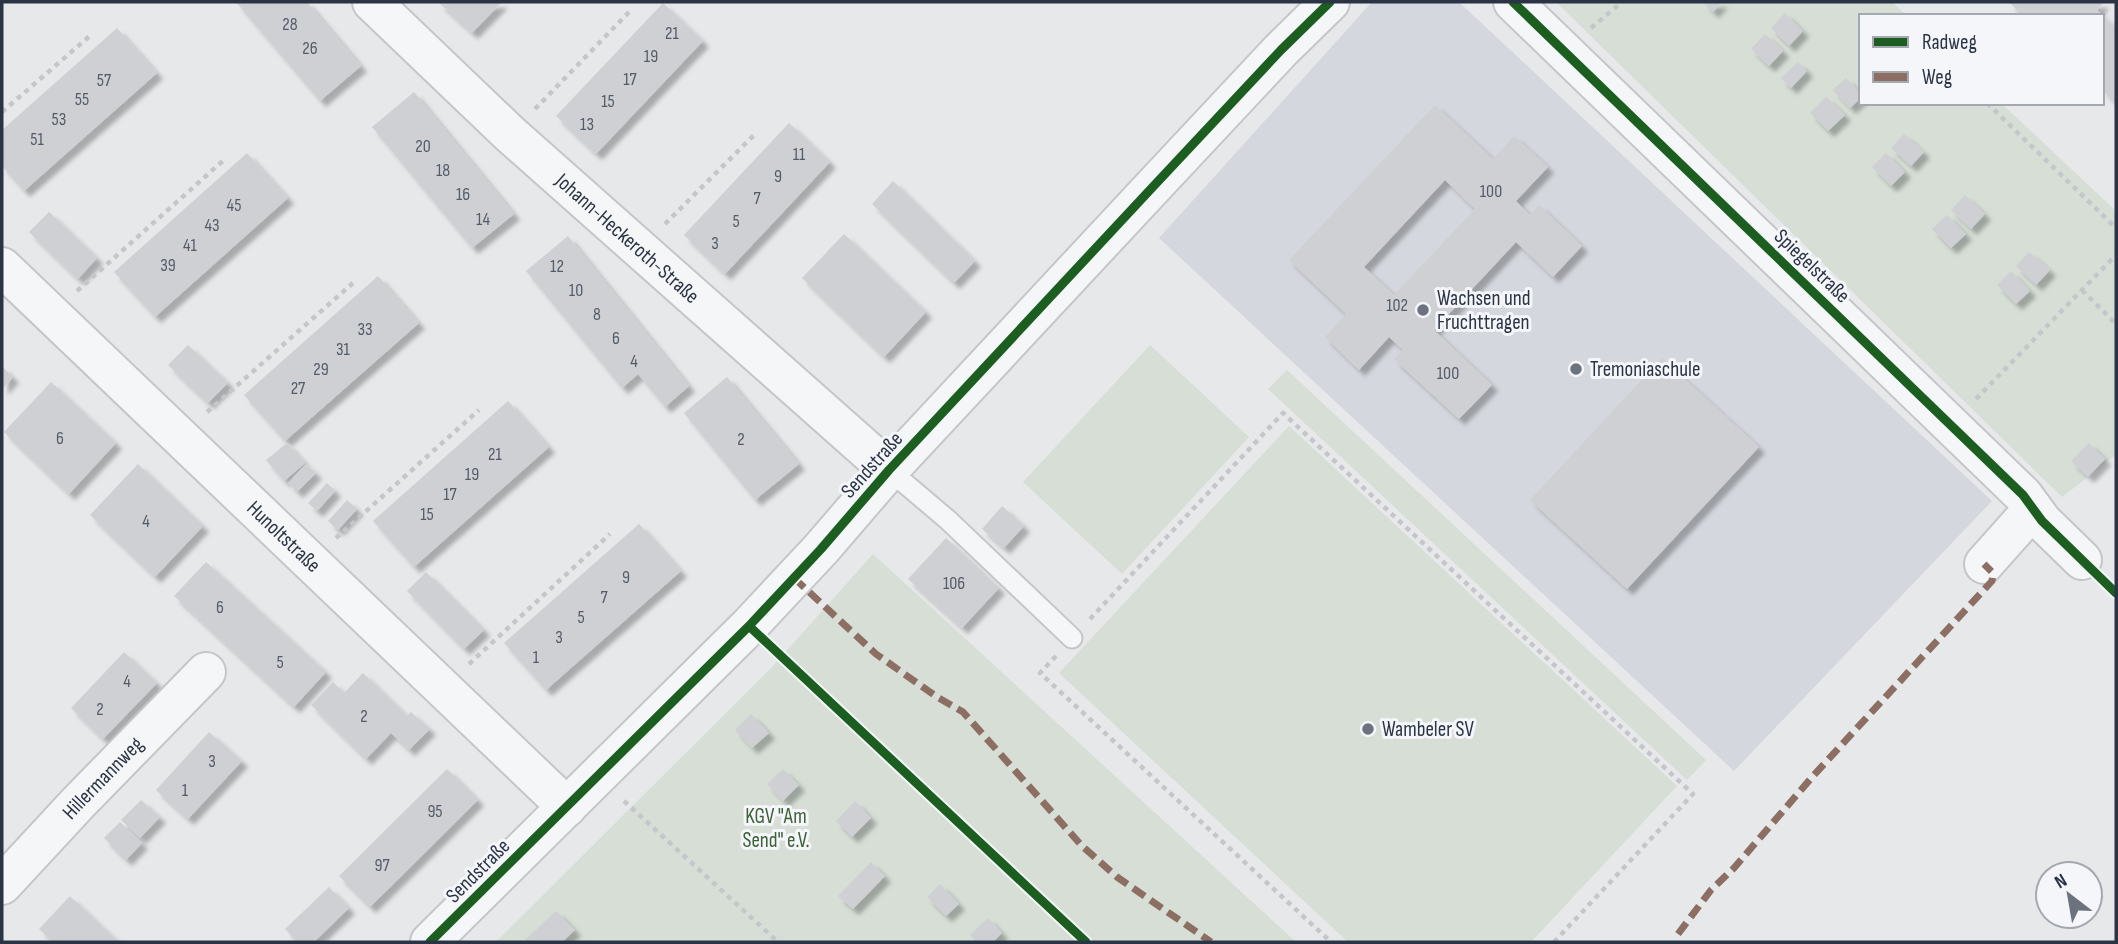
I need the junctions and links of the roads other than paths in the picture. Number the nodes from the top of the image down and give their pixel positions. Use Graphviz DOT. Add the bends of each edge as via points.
graph roads {
  1 [pos="372,2"];
  2 [pos="1331,2"];
  3 [pos="1513,2"];
  4 [pos="2,267"];
  5 [pos="889,470"];
  6 [pos="2033,509"];
  7 [pos="2082,560"];
  8 [pos="1984,564"];
  9 [pos="1072,638"];
  10 [pos="206,672"];
  11 [pos="567,807"];
  12 [pos="2,886"];
  13 [pos="430,942"];
  1 -- 5 [label="street, Johann-Heckeroth-Straße" via="510,134"];
  2 -- 5 [label="street, Sendstraße"];
  3 -- 6 [label="street, Spiegelstraße"];
  4 -- 11 [label="street, Hunoltstraße"];
  5 -- 9 [label="lane"];
  5 -- 11 [label="street, Sendstraße" via="749,626"];
  6 -- 7 [label="street, Spiegelstraße"];
  6 -- 8 [label="street"];
  10 -- 12 [label="street, Hillermannweg"];
  11 -- 13 [label="street, Sendstraße"];
}
